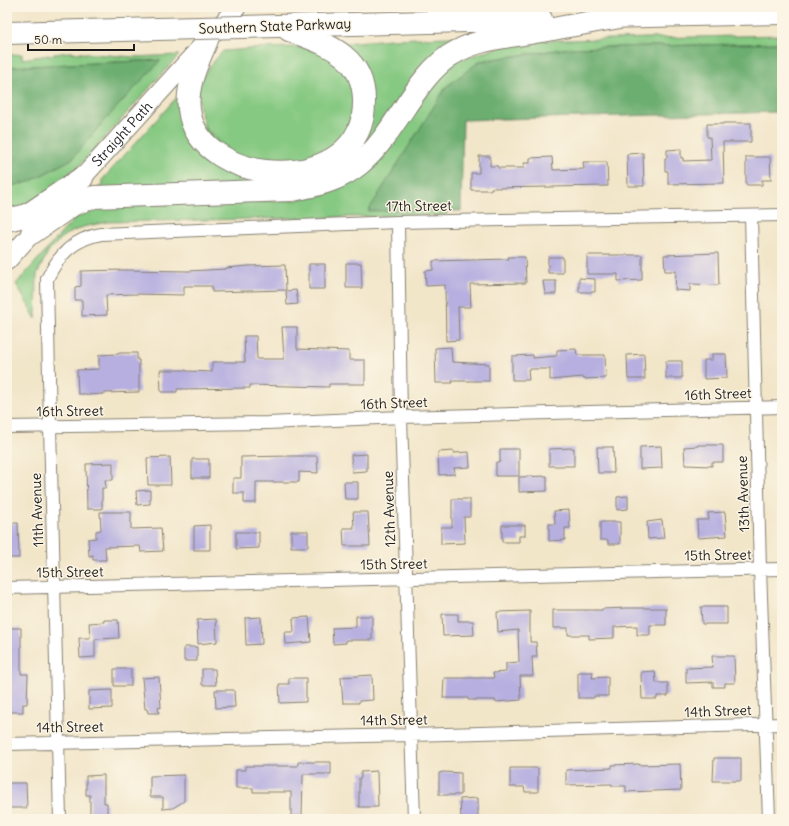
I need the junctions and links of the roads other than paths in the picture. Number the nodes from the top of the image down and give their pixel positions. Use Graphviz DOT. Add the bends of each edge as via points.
graph roads {
  1 [pos="237,7"];
  2 [pos="782,13"];
  3 [pos="620,17"];
  4 [pos="277,26"];
  5 [pos="75,31"];
  6 [pos="7,33"];
  7 [pos="207,40"];
  8 [pos="7,47"];
  9 [pos="82,178"];
  10 [pos="782,215"];
  11 [pos="751,216"];
  12 [pos="7,220"];
  13 [pos="398,222"];
  14 [pos="32,234"];
  15 [pos="64,254"];
  16 [pos="7,261"];
  17 [pos="782,407"];
  18 [pos="755,408"];
  19 [pos="401,417"];
  20 [pos="50,426"];
  21 [pos="7,427"];
  22 [pos="760,569"];
  23 [pos="782,569"];
  24 [pos="406,578"];
  25 [pos="54,587"];
  26 [pos="7,588"];
  27 [pos="782,724"];
  28 [pos="766,725"];
  29 [pos="410,735"];
  30 [pos="58,742"];
  31 [pos="7,744"];
  32 [pos="60,819"];
  33 [pos="414,819"];
  34 [pos="769,819"];
  1 -- 7 [label="main road, Straight Path"];
  2 -- 3 [label="highway, Southern State Parkway"];
  3 -- 4 [label="highway, Southern State Parkway"];
  3 -- 14 [label="highway" via="498,37 459,50 429,74 369,156 344,175 323,183 290,190 94,197 74,204"];
  4 -- 5 [label="highway, Southern State Parkway, bridge"];
  4 -- 7 [label="highway" via="341,52 357,72 363,90 363,117 353,139 333,158 305,169 273,172 241,166 212,149 198,135 190,118 188,97 195,69"];
  5 -- 6 [label="highway, Southern State Parkway"];
  5 -- 8 [label="highway"];
  7 -- 9 [label="main road, Straight Path"];
  9 -- 12 [label="highway" via="32,212"];
  9 -- 14 [label="main road, Straight Path"];
  10 -- 11 [label="street, 17th Street"];
  11 -- 13 [label="street, 17th Street"];
  11 -- 18 [label="street, 13th Avenue"];
  13 -- 15 [label="street, 17th Street" via="101,234 86,236"];
  13 -- 19 [label="street, 12th Avenue"];
  14 -- 16 [label="main road, Straight Path"];
  15 -- 20 [label="street, 11th Avenue" via="47,279"];
  17 -- 18 [label="street, 16th Street"];
  18 -- 19 [label="street, 16th Street"];
  18 -- 22 [label="street, 13th Avenue"];
  19 -- 20 [label="street, 16th Street"];
  19 -- 24 [label="street, 12th Avenue"];
  20 -- 21 [label="street, 16th Street"];
  20 -- 25 [label="street, 11th Avenue"];
  22 -- 23 [label="street, 15th Street"];
  22 -- 24 [label="street, 15th Street"];
  22 -- 28 [label="street, 13th Avenue"];
  24 -- 25 [label="street, 15th Street"];
  24 -- 29 [label="street, 12th Avenue"];
  25 -- 26 [label="street, 15th Street"];
  25 -- 30 [label="street, 11th Avenue"];
  27 -- 28 [label="street, 14th Street"];
  28 -- 29 [label="street, 14th Street"];
  28 -- 34 [label="street, 13th Avenue"];
  29 -- 30 [label="street, 14th Street"];
  29 -- 33 [label="street, 12th Avenue"];
  30 -- 31 [label="street, 14th Street"];
  30 -- 32 [label="street, 11th Avenue"];
}
